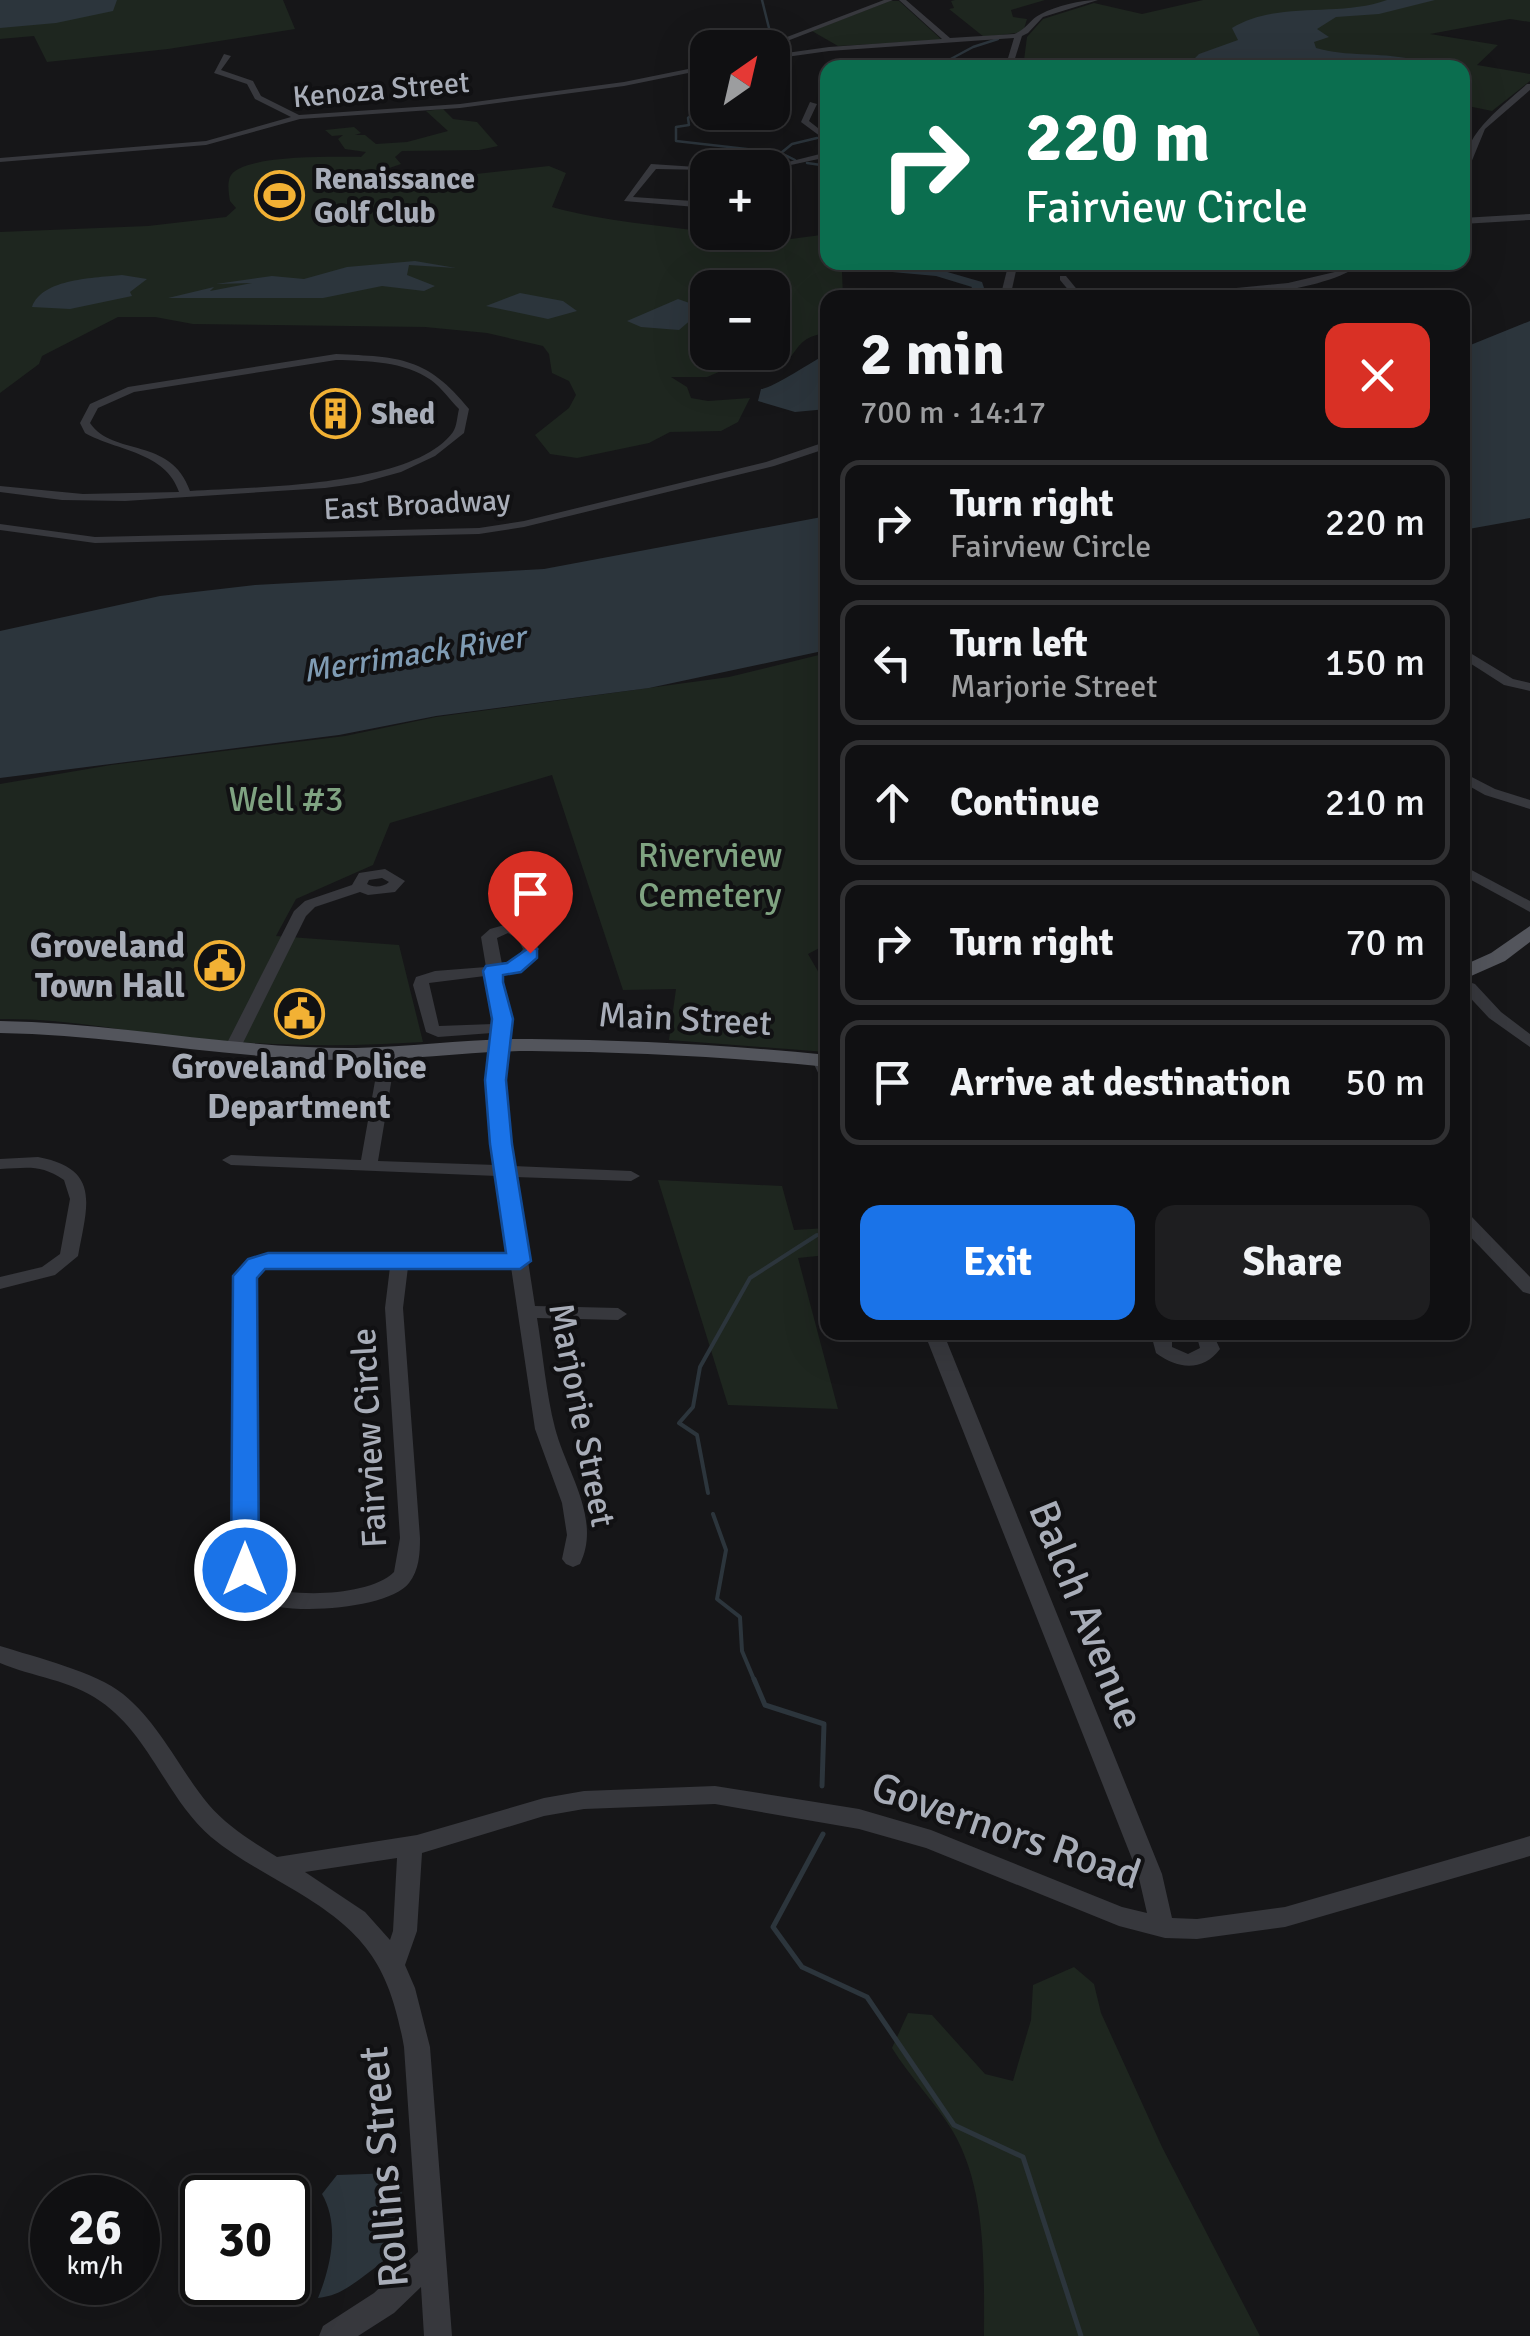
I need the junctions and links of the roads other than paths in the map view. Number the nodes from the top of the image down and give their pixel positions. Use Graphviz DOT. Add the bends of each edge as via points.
graph roads {
  1 [pos="890,0"];
  2 [pos="902,0"];
  3 [pos="1095,0"];
  4 [pos="790,37"];
  5 [pos="1018,38"];
  6 [pos="950,41"];
  7 [pos="790,55"];
  8 [pos="227,56"];
  9 [pos="1011,60"];
  10 [pos="690,70"];
  11 [pos="1530,86"];
  12 [pos="813,104"];
  13 [pos="297,117"];
  14 [pos="820,134"];
  15 [pos="820,156"];
  16 [pos="1470,156"];
  17 [pos="0,160"];
  18 [pos="790,163"];
  19 [pos="690,167"];
  20 [pos="690,204"];
  21 [pos="1470,221"];
  22 [pos="1530,221"];
  23 [pos="1350,270"];
  24 [pos="1063,278"];
  25 [pos="1073,290"];
  26 [pos="1225,290"];
  27 [pos="820,447"];
  28 [pos="0,489"];
  29 [pos="186,495"];
  30 [pos="0,527"];
  31 [pos="1470,657"];
  32 [pos="1530,687"];
  33 [pos="1470,781"];
  34 [pos="1530,806"];
  35 [pos="1470,873"];
  36 [pos="360,887"];
  37 [pos="1530,907"];
  38 [pos="1530,932"];
  39 [pos="1470,981"];
  40 [pos="1470,990"];
  41 [pos="0,1027"];
  42 [pos="499,1037"];
  43 [pos="1530,1042"];
  44 [pos="232,1049"];
  45 [pos="397,1052"];
  46 [pos="820,1066"];
  47 [pos="231,1160"];
  48 [pos="0,1164"];
  49 [pos="369,1165"];
  50 [pos="505,1172"];
  51 [pos="631,1176"];
  52 [pos="1470,1225"];
  53 [pos="400,1261"];
  54 [pos="520,1261"];
  55 [pos="0,1283"];
  56 [pos="1530,1288"];
  57 [pos="528,1312"];
  58 [pos="618,1314"];
  59 [pos="936,1340"];
  60 [pos="1162,1340"];
  61 [pos="1207,1340"];
  62 [pos="573,1559"];
  63 [pos="0,1654"];
  64 [pos="1530,1846"];
  65 [pos="410,1847"];
  66 [pos="274,1867"];
  67 [pos="1162,1927"];
  68 [pos="393,1964"];
  69 [pos="432,2258"];
  70 [pos="333,2336"];
  71 [pos="438,2336"];
  1 -- 4 [label="street"];
  2 -- 6 [label="street"];
  3 -- 5 [label="street" via="1041,16"];
  5 -- 6 [label="street"];
  5 -- 9 [label="street"];
  6 -- 7 [label="street"];
  8 -- 13 [label="street" via="220,75 250,83 258,97"];
  10 -- 13 [label="street, Kenoza Street" via="460,106"];
  11 -- 16 [label="street" via="1482,128"];
  12 -- 14 [label="street" via="805,122"];
  13 -- 17 [label="street, Kenoza Street" via="218,141"];
  15 -- 18 [label="street"];
  19 -- 20 [label="street" via="652,166 627,199"];
  21 -- 22 [label="street"];
  23 -- 26 [label="street" via="1301,283"];
  24 -- 25 [label="street"];
  27 -- 30 [label="street, East Broadway" via="480,531 95,540"];
  28 -- 29 [label="street" via="80,498"];
  29 -- 29 [label="street" via="325,485 390,472 451,440 464,408 438,379 417,368 336,357 138,387 88,411 89,431 162,461 180,477"];
  31 -- 32 [label="street"];
  33 -- 34 [label="street"];
  35 -- 37 [label="street"];
  36 -- 44 [label="street" via="299,914"];
  38 -- 39 [label="main road"];
  40 -- 43 [label="street"];
  41 -- 44 [label="main road, Main Street" via="67,1028"];
  42 -- 42 [label="street, Marjorie Street" via="493,971 422,980 432,1029"];
  42 -- 45 [label="main road, Main Street"];
  42 -- 46 [label="main road, Main Street"];
  42 -- 50 [label="street, Marjorie Street"];
  44 -- 45 [label="main road, Main Street"];
  45 -- 49 [label="street" via="386,1064"];
  47 -- 49 [label="street"];
  48 -- 55 [label="street" via="54,1165 72,1176 79,1199 69,1256 48,1271"];
  49 -- 50 [label="street"];
  50 -- 51 [label="street"];
  50 -- 54 [label="street, Marjorie Street"];
  52 -- 56 [label="street"];
  53 -- 53 [label="street, Fairview Circle" via="394,1308 408,1566 394,1586 380,1592 294,1602 266,1598 245,1570 245,1276 268,1260"];
  53 -- 54 [label="street, Fairview Circle"];
  54 -- 57 [label="street, Marjorie Street"];
  57 -- 58 [label="street"];
  57 -- 62 [label="street, Marjorie Street" via="544,1429 572,1503"];
  59 -- 67 [label="street, Balch Avenue" via="1150,1874"];
  60 -- 61 [label="street" via="1163,1349 1189,1360 1208,1353"];
  63 -- 66 [label="street, Rollins Street" via="113,1698 215,1826"];
  64 -- 67 [label="street, Governors Road" via="1285,1916 1224,1928"];
  65 -- 66 [label="street, Governors Road"];
  65 -- 67 [label="street, Governors Road" via="544,1806 715,1794 860,1819 931,1840"];
  65 -- 68 [label="street" via="406,1930"];
  66 -- 68 [label="street, Rollins Street" via="346,1912"];
  68 -- 69 [label="street, Rollins Street" via="418,2059"];
  69 -- 70 [label="street" via="384,2303"];
  69 -- 71 [label="street, Rollins Street"];
}
